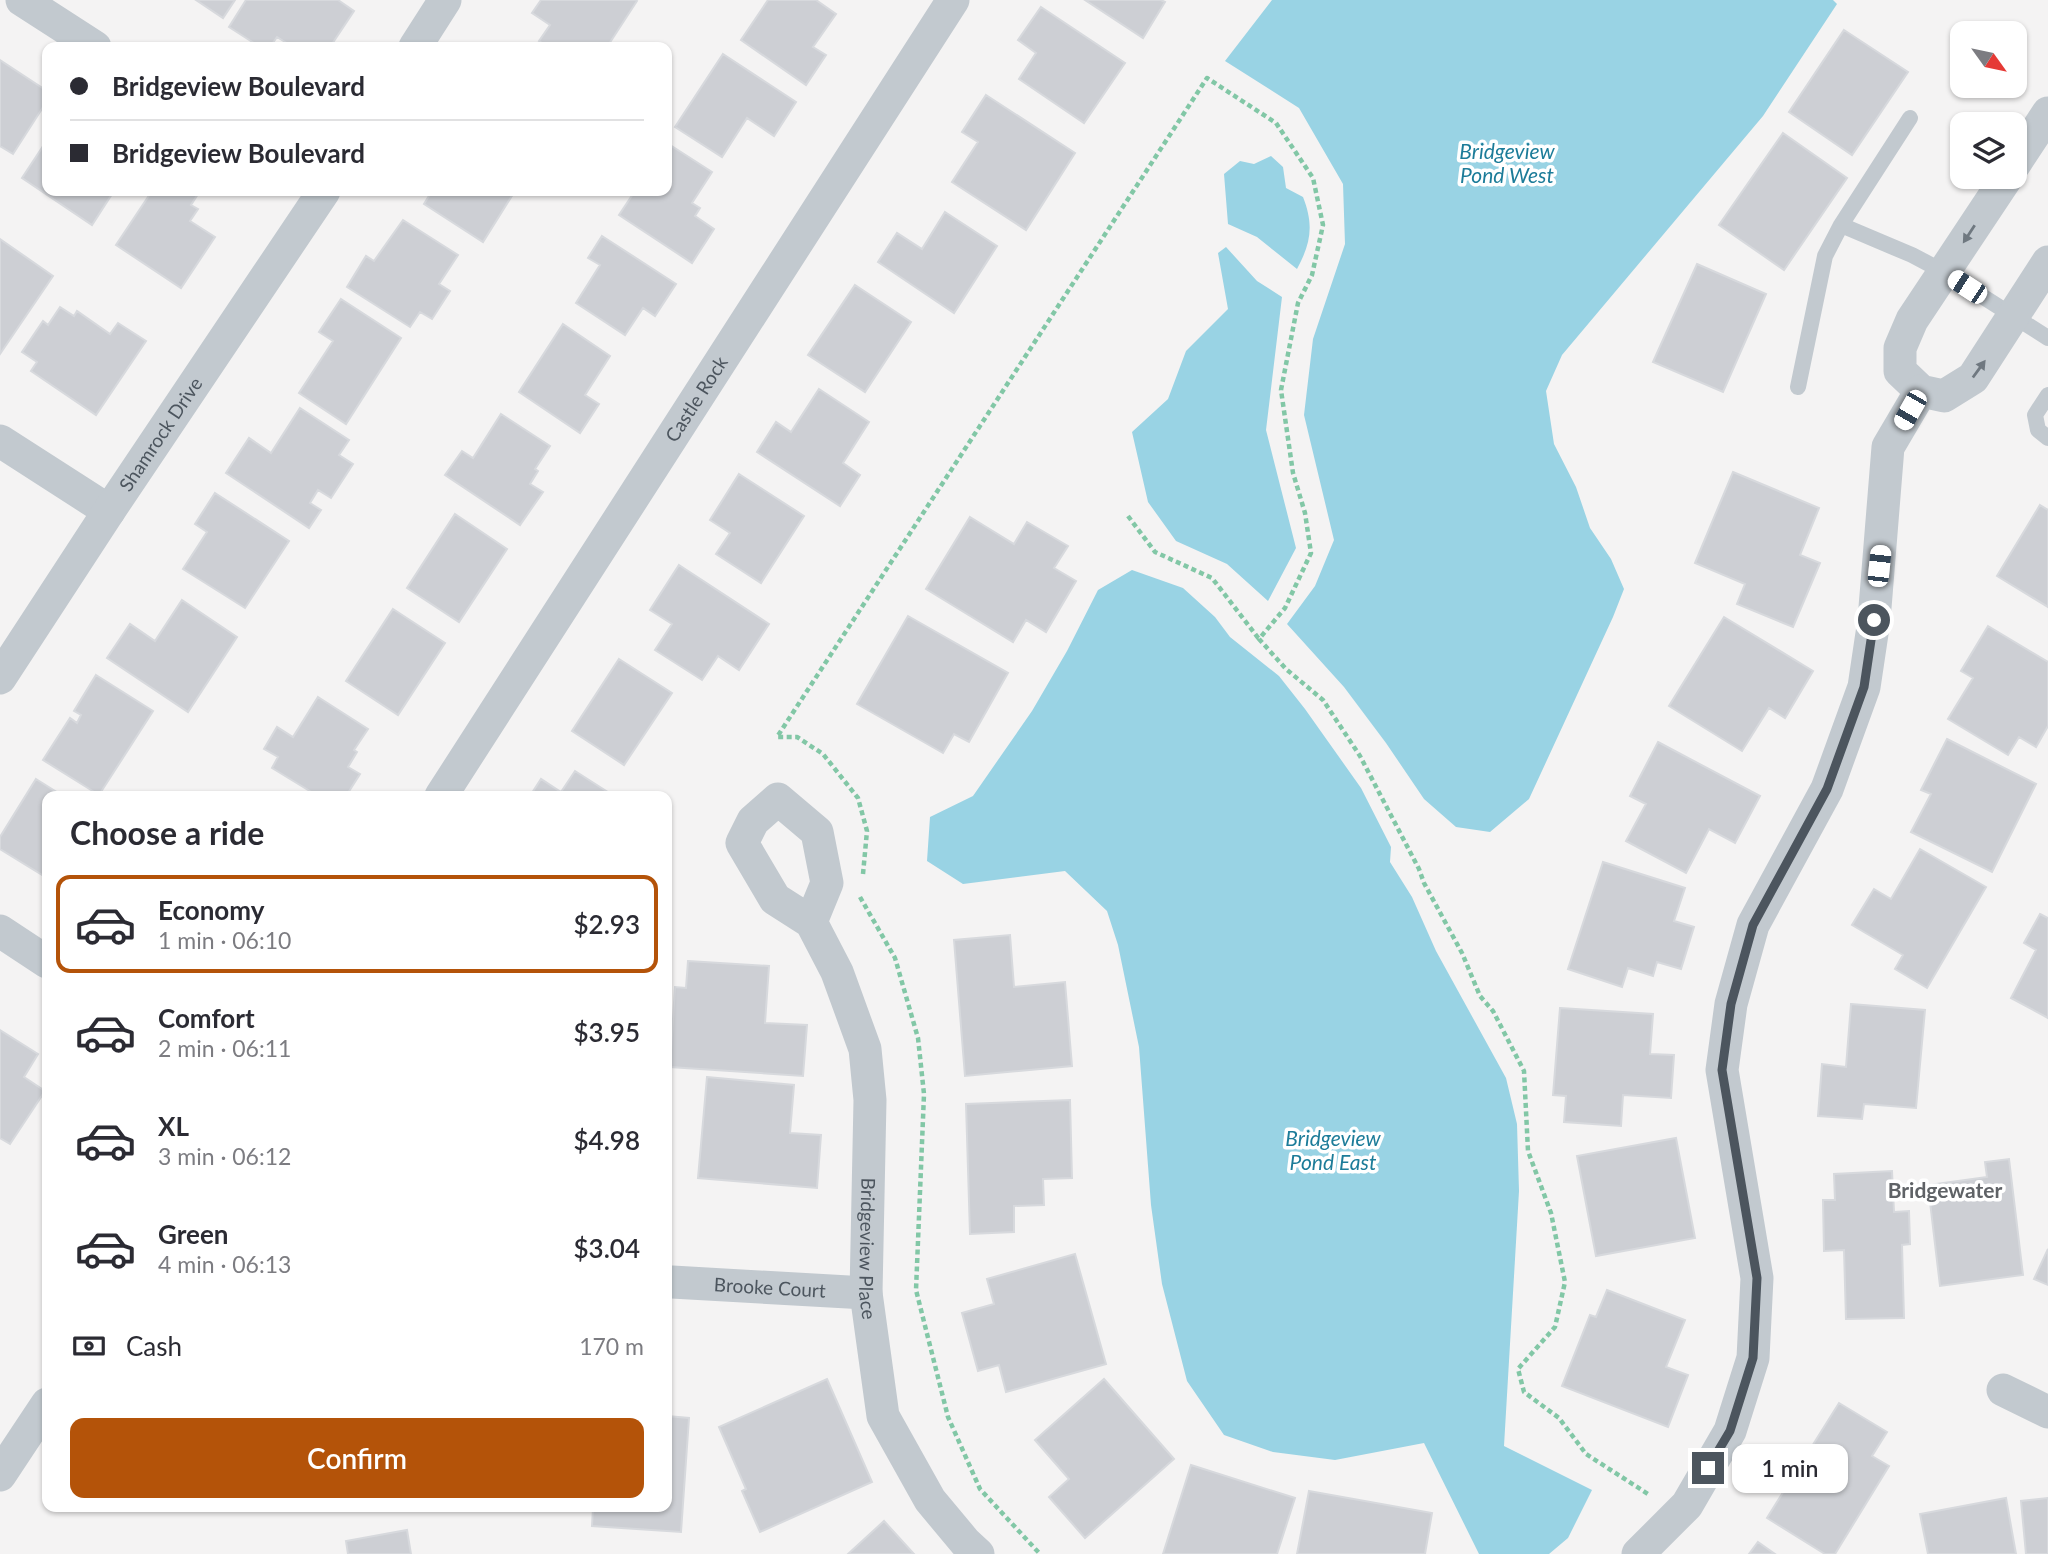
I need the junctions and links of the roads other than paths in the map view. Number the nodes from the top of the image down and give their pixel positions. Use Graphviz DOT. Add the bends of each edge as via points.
graph roads {
  1 [pos="22,0"];
  2 [pos="445,0"];
  3 [pos="953,0"];
  4 [pos="87,42"];
  5 [pos="418,42"];
  6 [pos="2048,113"];
  7 [pos="1910,118"];
  8 [pos="2027,145"];
  9 [pos="1999,189"];
  10 [pos="318,196"];
  11 [pos="1841,225"];
  12 [pos="2048,262"];
  13 [pos="1944,272"];
  14 [pos="2014,318"];
  15 [pos="2048,338"];
  16 [pos="1798,387"];
  17 [pos="1921,391"];
  18 [pos="2048,395"];
  19 [pos="2048,438"];
  20 [pos="0,441"];
  21 [pos="109,511"];
  22 [pos="0,678"];
  23 [pos="444,791"];
  24 [pos="811,922"];
  25 [pos="0,931"];
  26 [pos="42,959"];
  27 [pos="672,1282"];
  28 [pos="866,1293"];
  29 [pos="2003,1390"];
  30 [pos="42,1412"];
  31 [pos="2048,1412"];
  32 [pos="0,1475"];
  33 [pos="978,1554"];
  34 [pos="1639,1554"];
  1 -- 4 [label="street"];
  2 -- 5 [label="street"];
  3 -- 23 [label="street, Castle Rock"];
  6 -- 8 [label="street"];
  7 -- 11 [label="lane"];
  9 -- 13 [label="street, one-way"];
  10 -- 21 [label="street, Shamrock Drive"];
  11 -- 13 [label="lane"];
  11 -- 16 [label="lane" via="1825,256"];
  12 -- 14 [label="street"];
  13 -- 14 [label="lane"];
  13 -- 17 [label="street" via="1912,320 1900,348 1900,371"];
  14 -- 15 [label="lane"];
  17 -- 14 [label="street, one-way" via="1944,396 1973,378"];
  17 -- 34 [label="street" via="1888,447 1876,606 1864,687 1827,789 1753,925 1731,1004 1722,1070 1757,1278 1753,1358 1730,1431 1687,1505"];
  18 -- 19 [label="lane" via="2035,415 2038,430"];
  20 -- 21 [label="street"];
  21 -- 22 [label="street, Shamrock Drive"];
  24 -- 28 [label="street, Bridgeview Place" via="837,972 865,1049 870,1100"];
  25 -- 26 [label="street"];
  27 -- 28 [label="street, Brooke Court"];
  28 -- 33 [label="street, Bridgeview Place" via="883,1416 930,1500"];
  29 -- 31 [label="street"];
  30 -- 32 [label="street"];
}
